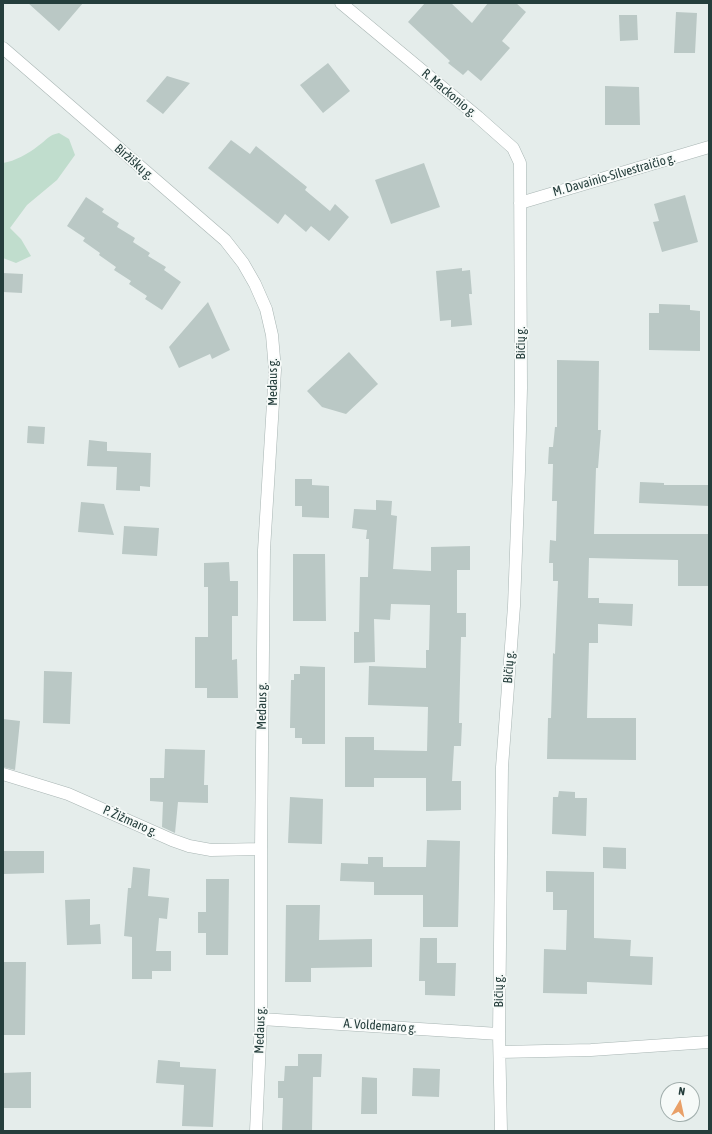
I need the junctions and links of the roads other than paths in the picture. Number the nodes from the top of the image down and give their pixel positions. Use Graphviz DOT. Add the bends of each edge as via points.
graph roads {
  1 [pos="341,3"];
  2 [pos="3,48"];
  3 [pos="709,147"];
  4 [pos="520,203"];
  5 [pos="255,284"];
  6 [pos="3,774"];
  7 [pos="261,849"];
  8 [pos="261,1018"];
  9 [pos="499,1034"];
  10 [pos="709,1042"];
  11 [pos="500,1052"];
  12 [pos="256,1131"];
  13 [pos="502,1131"];
  1 -- 4 [label="street, R. Mackonio g." via="513,148 520,163"];
  2 -- 5 [label="street, Biržiškų g." via="225,240 243,262"];
  3 -- 4 [label="street, M. Davainio-Silvestraičio g."];
  4 -- 9 [label="street, Bičių g." via="519,470 514,606 502,767"];
  5 -- 7 [label="street, Medaus g." via="266,308 272,335 275,370 264,550"];
  6 -- 7 [label="street, P. Žižmaro g." via="68,794 189,846 211,850"];
  7 -- 8 [label="street, Medaus g."];
  8 -- 9 [label="street, A. Voldemaro g."];
  8 -- 12 [label="street, Medaus g."];
  9 -- 11 [label="street, Bičių g."];
  10 -- 11 [label="street" via="591,1050"];
  11 -- 13 [label="street, Bičių g."];
}
